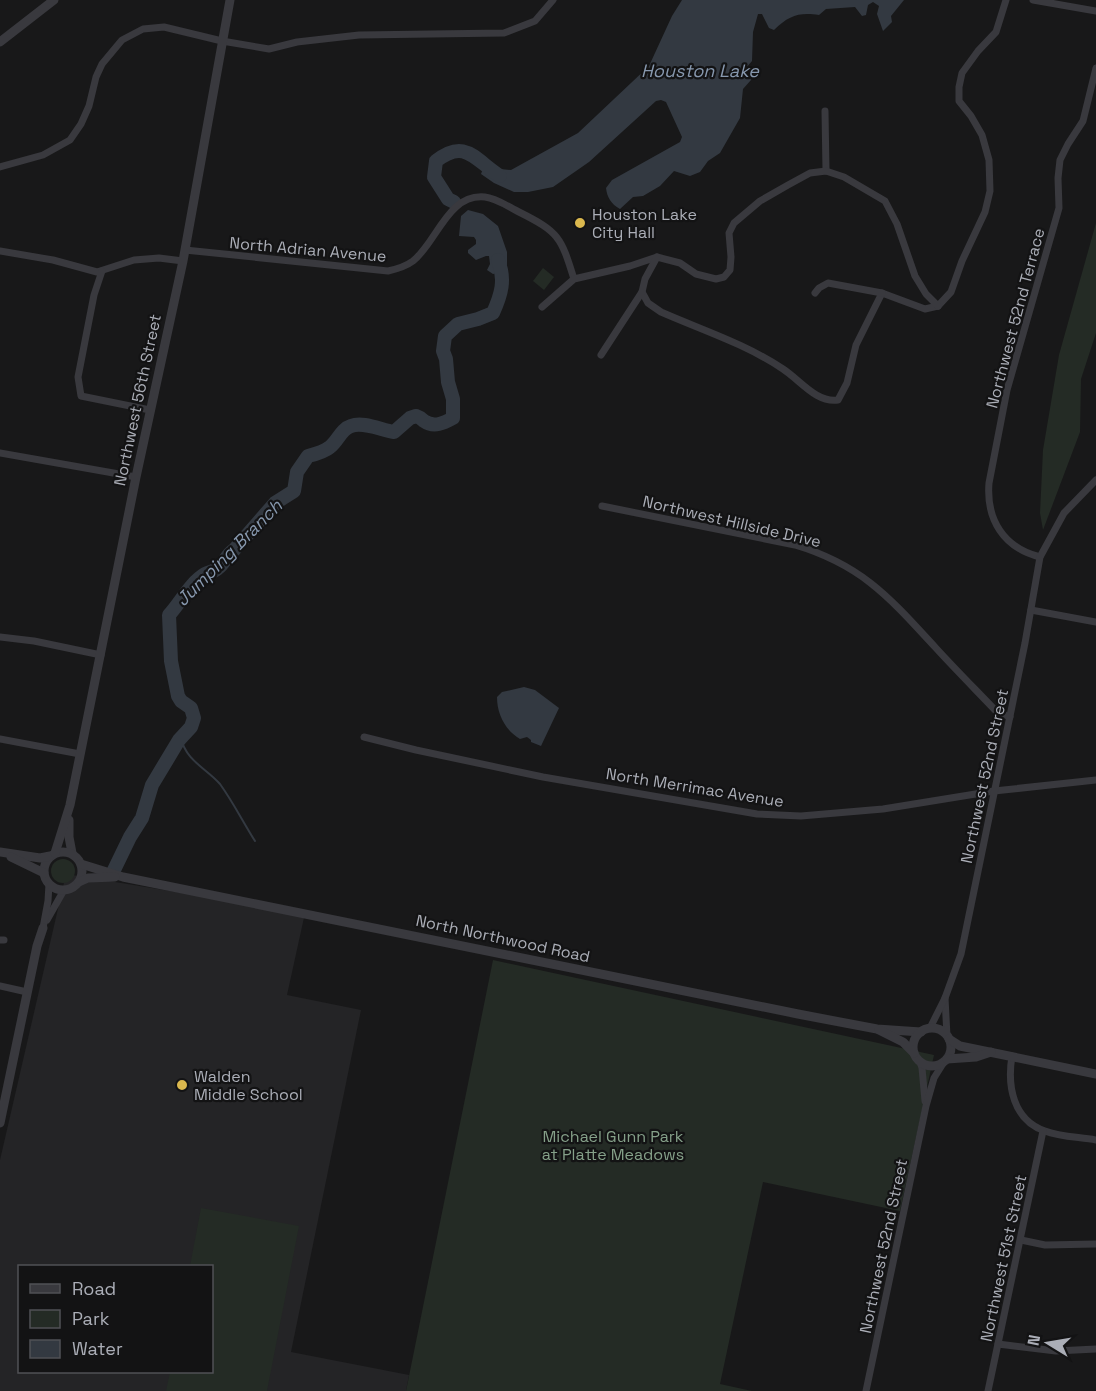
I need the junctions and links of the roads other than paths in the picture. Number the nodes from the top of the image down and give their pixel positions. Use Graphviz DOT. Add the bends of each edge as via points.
graph roads {
  1 [pos="54,0"];
  2 [pos="230,0"];
  3 [pos="553,0"];
  4 [pos="1006,0"];
  5 [pos="1033,0"];
  6 [pos="1096,11"];
  7 [pos="222,41"];
  8 [pos="0,42"];
  9 [pos="1096,68"];
  10 [pos="825,111"];
  11 [pos="0,167"];
  12 [pos="826,171"];
  13 [pos="185,250"];
  14 [pos="0,251"];
  15 [pos="657,257"];
  16 [pos="183,261"];
  17 [pos="102,271"];
  18 [pos="573,279"];
  19 [pos="642,292"];
  20 [pos="815,293"];
  21 [pos="882,293"];
  22 [pos="938,306"];
  23 [pos="542,307"];
  24 [pos="601,355"];
  25 [pos="150,410"];
  26 [pos="0,453"];
  27 [pos="136,477"];
  28 [pos="1096,480"];
  29 [pos="602,506"];
  30 [pos="1040,557"];
  31 [pos="1031,610"];
  32 [pos="1096,622"];
  33 [pos="0,637"];
  34 [pos="101,655"];
  35 [pos="1010,717"];
  36 [pos="364,736"];
  37 [pos="0,739"];
  38 [pos="80,754"];
  39 [pos="1096,780"];
  40 [pos="994,791"];
  41 [pos="70,805"];
  42 [pos="1,852"];
  43 [pos="72,853"];
  44 [pos="53,855"];
  45 [pos="81,864"];
  46 [pos="44,873"];
  47 [pos="123,878"];
  48 [pos="79,882"];
  49 [pos="49,884"];
  50 [pos="64,890"];
  51 [pos="43,928"];
  52 [pos="0,986"];
  53 [pos="27,992"];
  54 [pos="945,998"];
  55 [pos="877,1029"];
  56 [pos="925,1030"];
  57 [pos="948,1037"];
  58 [pos="991,1052"];
  59 [pos="914,1053"];
  60 [pos="1012,1056"];
  61 [pos="945,1061"];
  62 [pos="920,1062"];
  63 [pos="1096,1074"];
  64 [pos="926,1106"];
  65 [pos="0,1123"];
  66 [pos="1043,1131"];
  67 [pos="1096,1140"];
  68 [pos="1021,1240"];
  69 [pos="1096,1244"];
  70 [pos="998,1344"];
  71 [pos="1096,1349"];
  72 [pos="866,1391"];
  73 [pos="988,1391"];
  1 -- 8 [label="street"];
  2 -- 7 [label="street, Northwest 56th Street"];
  3 -- 7 [label="street" via="535,21 504,33 359,35 269,49"];
  4 -- 22 [label="street" via="996,32 962,73 958,87 959,101 982,135 989,160 990,190 986,212 951,292"];
  5 -- 6 [label="street"];
  7 -- 11 [label="street" via="164,27 134,33 117,45 98,69 89,106 70,140 44,156"];
  7 -- 13 [label="street, Northwest 56th Street"];
  9 -- 30 [label="street, Northwest 52nd Terrace" via="1083,121 1060,160 1059,208 1007,390 989,483 990,510 999,531 1018,549"];
  10 -- 12 [label="street"];
  12 -- 15 [label="street" via="810,172 760,201 734,223 729,233 730,270 724,277 696,274 680,263"];
  12 -- 22 [label="street" via="885,201 915,276"];
  13 -- 16 [label="street, Northwest 56th Street"];
  13 -- 18 [label="street, North Adrian Avenue" via="388,271 415,260 463,201 487,197 543,225 564,246"];
  14 -- 17 [label="street"];
  15 -- 18 [label="street"];
  15 -- 19 [label="street"];
  16 -- 17 [label="street" via="140,259"];
  16 -- 25 [label="street, Northwest 56th Street"];
  17 -- 25 [label="street" via="78,377 81,396"];
  18 -- 23 [label="street"];
  19 -- 21 [label="street" via="648,303 661,312 760,354 829,401 838,400 847,383 856,345"];
  19 -- 24 [label="street"];
  20 -- 21 [label="street" via="828,283"];
  21 -- 22 [label="street" via="926,309"];
  25 -- 27 [label="street, Northwest 56th Street"];
  26 -- 27 [label="street"];
  27 -- 34 [label="street, Northwest 56th Street"];
  28 -- 30 [label="street, Northwest 52nd Street" via="1064,513"];
  29 -- 35 [label="street, Northwest Hillside Drive" via="795,546 846,565 885,593 996,711"];
  30 -- 31 [label="street, Northwest 52nd Street"];
  31 -- 32 [label="street"];
  31 -- 35 [label="street, Northwest 52nd Street"];
  33 -- 34 [label="street"];
  34 -- 38 [label="street, Northwest 56th Street"];
  35 -- 40 [label="street, Northwest 52nd Street"];
  36 -- 40 [label="street, North Merrimac Avenue" via="543,777 757,814 801,816 883,809"];
  37 -- 38 [label="street"];
  38 -- 41 [label="street, Northwest 56th Street"];
  39 -- 40 [label="street, North Merrimac Avenue"];
  40 -- 54 [label="street, Northwest 52nd Street" via="962,954"];
  41 -- 43 [label="street, Northwest 56th Street"];
  41 -- 44 [label="street, Northwest 56th Street"];
  42 -- 44 [label="street" via="40,858"];
  42 -- 46 [label="street"];
  43 -- 44 [label="street" via="61,851"];
  43 -- 45 [label="street"];
  44 -- 46 [label="street" via="46,861"];
  45 -- 47 [label="street, North Northwood Road"];
  45 -- 48 [label="street"];
  46 -- 49 [label="street"];
  47 -- 48 [label="street, North Northwood Road" via="88,878"];
  47 -- 55 [label="street, North Northwood Road"];
  48 -- 50 [label="street"];
  49 -- 50 [label="street"];
  49 -- 51 [label="street"];
  50 -- 51 [label="street"];
  51 -- 53 [label="street"];
  52 -- 53 [label="street"];
  53 -- 65 [label="street"];
  54 -- 56 [label="street, Northwest 52nd Street"];
  54 -- 57 [label="street, Northwest 52nd Street"];
  55 -- 56 [label="street, North Northwood Road"];
  55 -- 59 [label="street, North Northwood Road" via="903,1042"];
  56 -- 57 [label="street" via="939,1030"];
  56 -- 59 [label="street" via="914,1041"];
  57 -- 58 [label="street" via="960,1046"];
  57 -- 61 [label="street" via="951,1049"];
  58 -- 60 [label="street"];
  58 -- 61 [label="street"];
  59 -- 62 [label="street"];
  60 -- 63 [label="street"];
  60 -- 66 [label="street" via="1009,1078 1015,1105 1031,1124"];
  61 -- 62 [label="street" via="929,1066"];
  61 -- 64 [label="street, Northwest 52nd Street" via="934,1078"];
  62 -- 64 [label="street, Northwest 52nd Street"];
  64 -- 72 [label="street, Northwest 52nd Street"];
  66 -- 67 [label="street"];
  66 -- 68 [label="street, Northwest 51st Street"];
  68 -- 69 [label="street" via="1045,1245"];
  68 -- 70 [label="street, Northwest 51st Street"];
  70 -- 71 [label="street" via="1056,1351"];
  70 -- 73 [label="street, Northwest 51st Street"];
}
